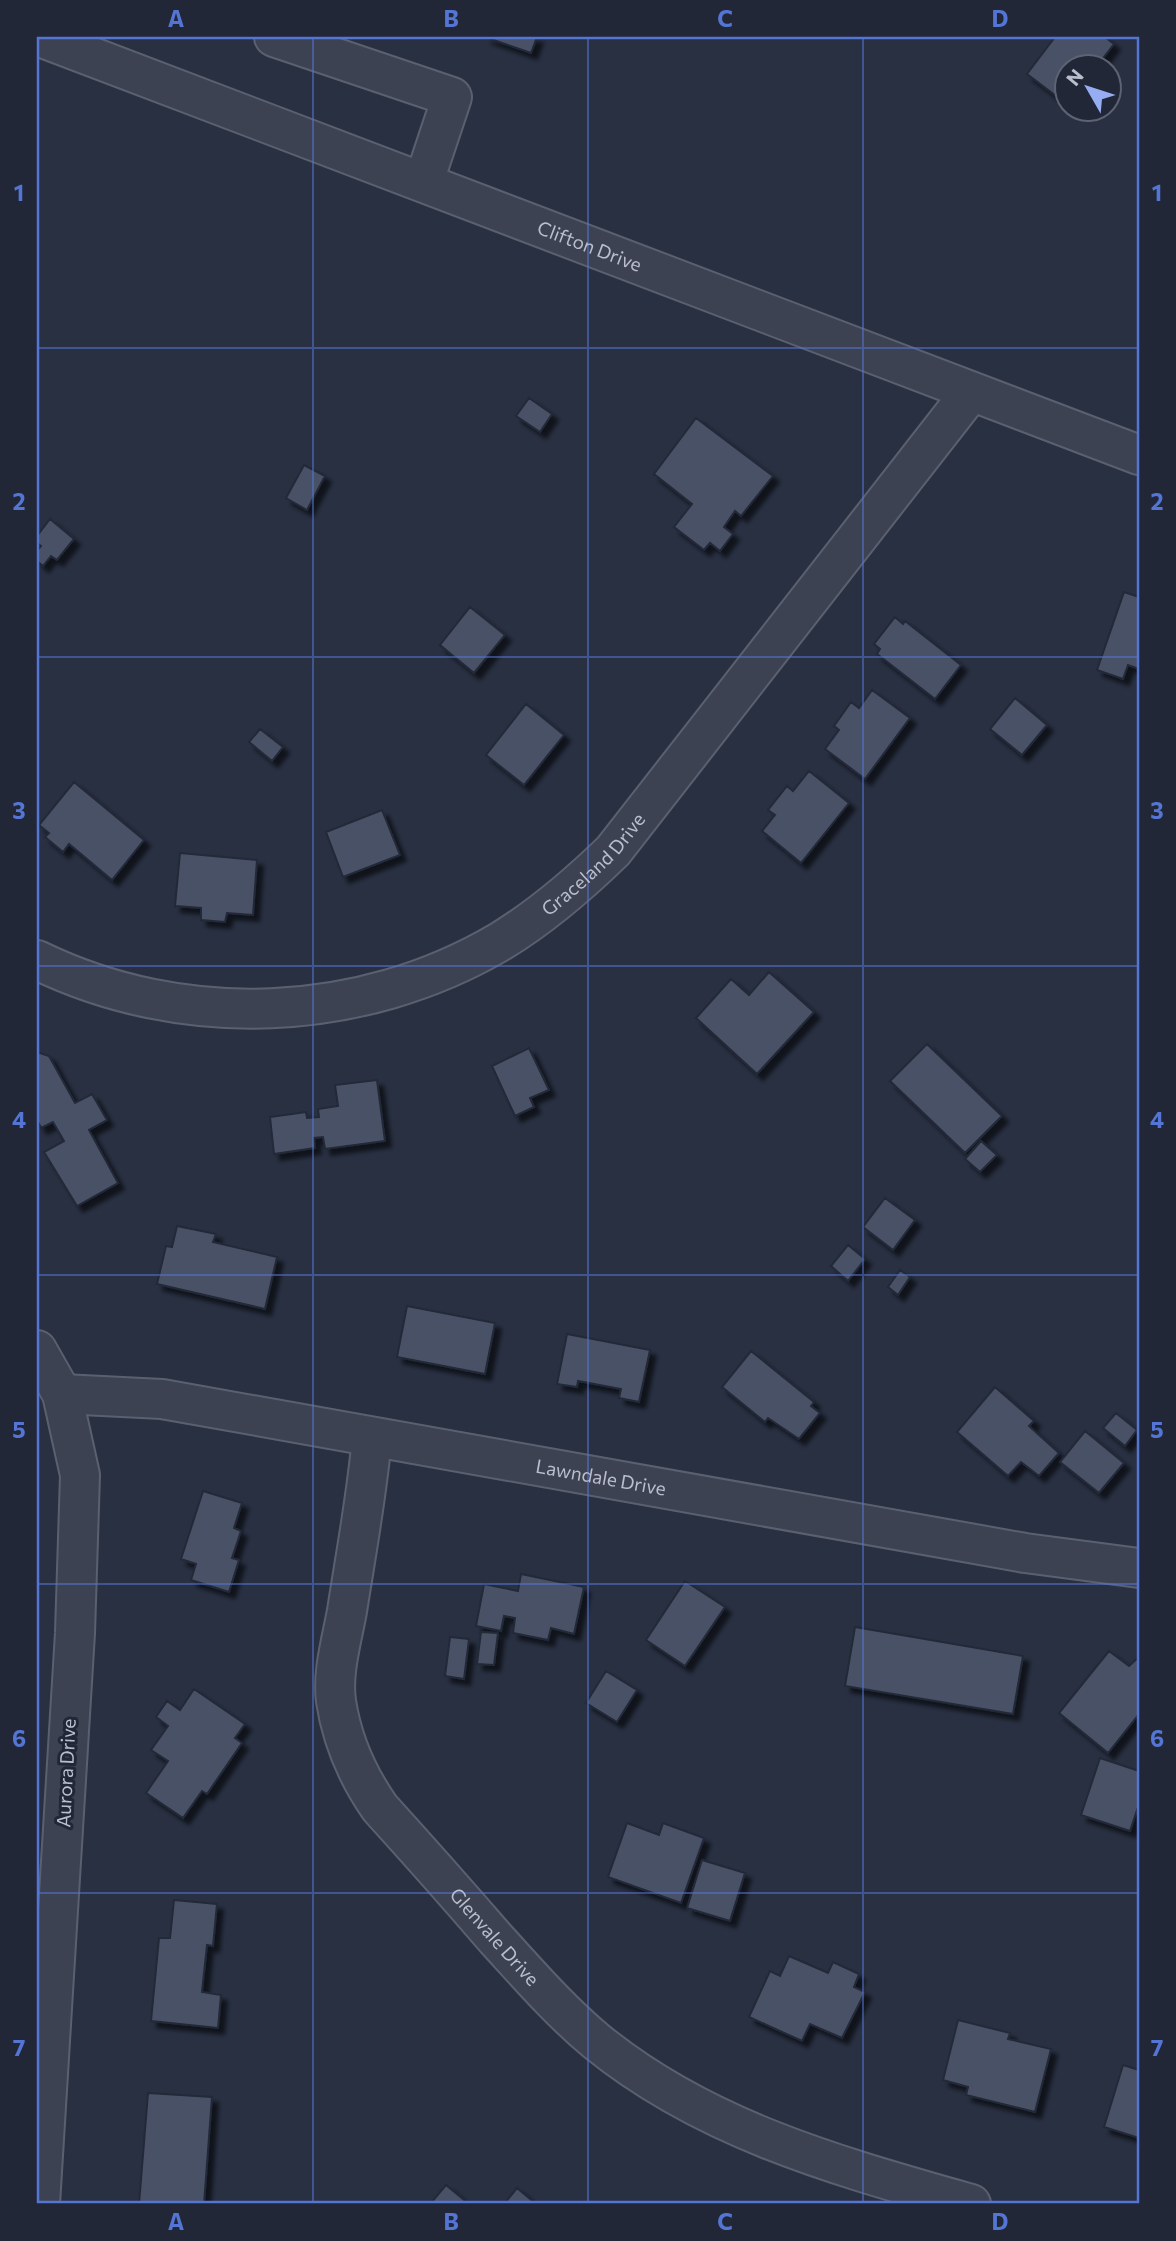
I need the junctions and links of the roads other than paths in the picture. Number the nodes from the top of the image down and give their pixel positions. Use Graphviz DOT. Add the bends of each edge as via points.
graph roads {
  1 [pos="40,37"];
  2 [pos="274,37"];
  3 [pos="424,181"];
  4 [pos="971,392"];
  5 [pos="1139,455"];
  6 [pos="37,960"];
  7 [pos="37,1350"];
  8 [pos="62,1394"];
  9 [pos="372,1437"];
  10 [pos="1139,1568"];
  11 [pos="40,2204"];
  12 [pos="971,2204"];
  1 -- 3 [label="street, Clifton Drive"];
  2 -- 3 [label="street" via="453,97"];
  3 -- 4 [label="street, Clifton Drive"];
  4 -- 5 [label="street, Clifton Drive"];
  4 -- 6 [label="street, Graceland Drive" via="613,851 577,886 500,941 382,993 314,1006 246,1010 173,1004 115,991"];
  7 -- 8 [label="street, Aurora Drive"];
  8 -- 9 [label="street, Lawndale Drive" via="162,1399"];
  8 -- 11 [label="street, Aurora Drive" via="80,1475 75,1633"];
  9 -- 10 [label="street, Lawndale Drive" via="1025,1553"];
  9 -- 12 [label="street, Glenvale Drive" via="336,1698 346,1747 380,1808 554,2003 651,2081 768,2141"];
}
